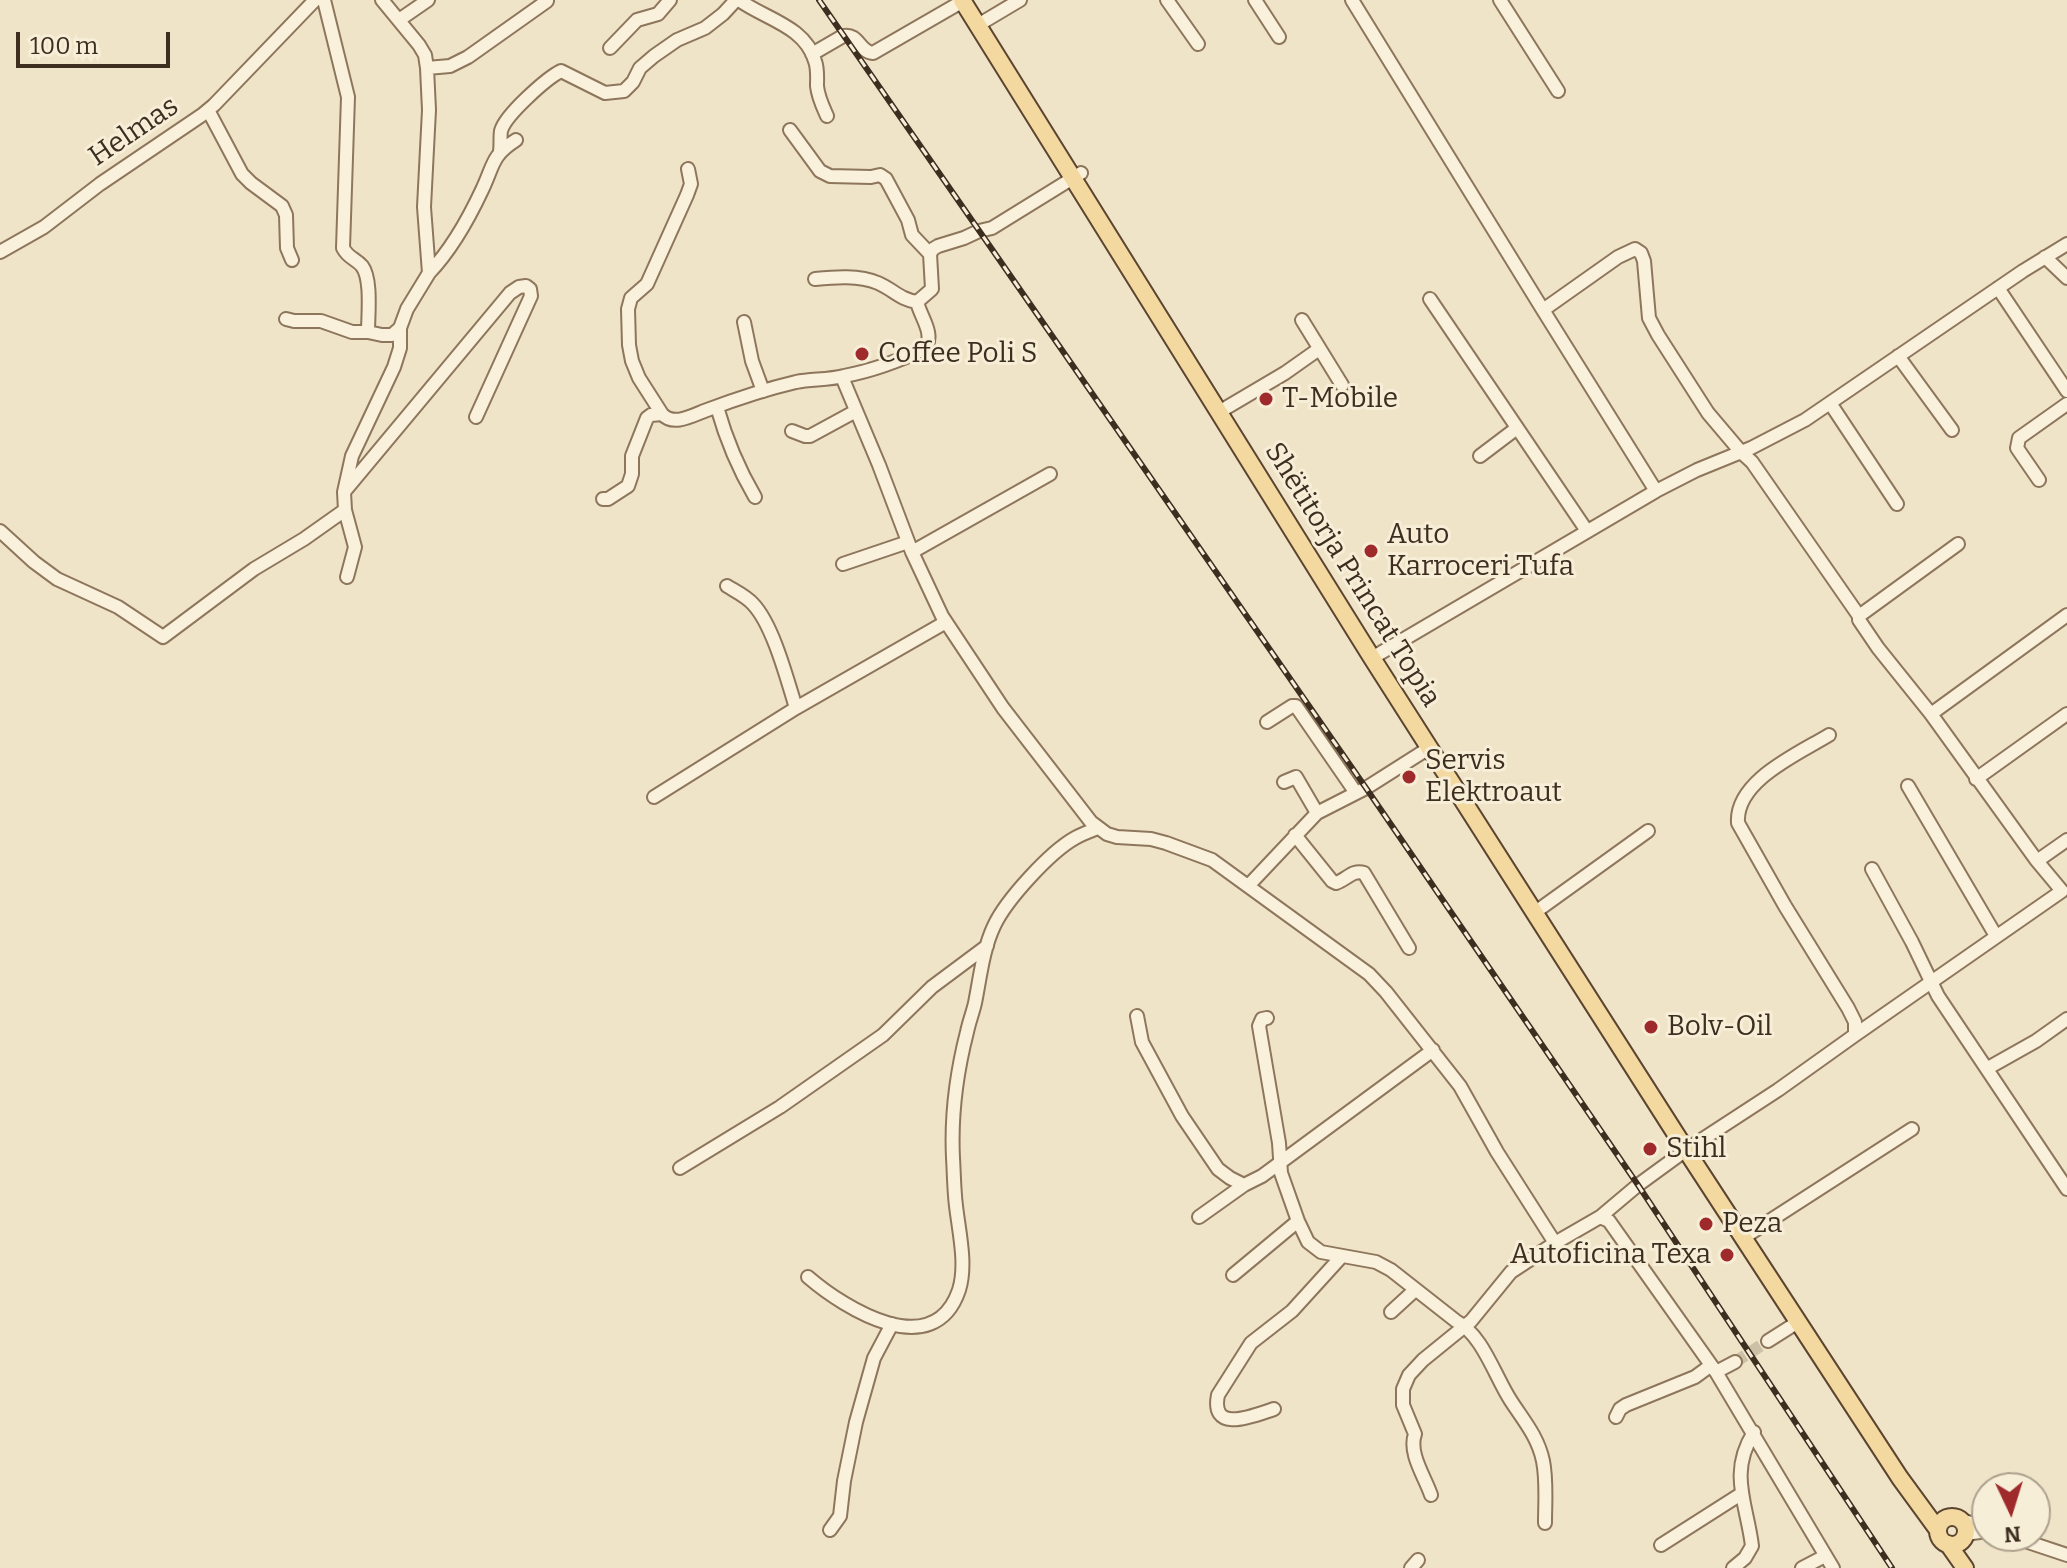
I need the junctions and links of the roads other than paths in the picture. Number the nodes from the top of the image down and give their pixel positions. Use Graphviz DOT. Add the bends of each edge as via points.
graph roads {
  1 [pos="315,0"];
  2 [pos="324,0"];
  3 [pos="382,0"];
  4 [pos="428,0"];
  5 [pos="670,0"];
  6 [pos="738,0"];
  7 [pos="1020,0"];
  8 [pos="1167,0"];
  9 [pos="1255,0"];
  10 [pos="1352,0"];
  11 [pos="1500,0"];
  12 [pos="547,1"];
  13 [pos="962,1"];
  14 [pos="399,20"];
  15 [pos="978,25"];
  16 [pos="1279,37"];
  17 [pos="1198,44"];
  18 [pos="610,48"];
  19 [pos="812,54"];
  20 [pos="427,68"];
  21 [pos="1558,91"];
  22 [pos="208,110"];
  23 [pos="827,116"];
  24 [pos="790,130"];
  25 [pos="516,140"];
  26 [pos="500,151"];
  27 [pos="688,169"];
  28 [pos="1077,176"];
  29 [pos="2067,244"];
  30 [pos="0,252"];
  31 [pos="930,254"];
  32 [pos="2045,257"];
  33 [pos="292,260"];
  34 [pos="429,273"];
  35 [pos="2067,278"];
  36 [pos="815,279"];
  37 [pos="1998,288"];
  38 [pos="1430,299"];
  39 [pos="917,302"];
  40 [pos="1543,310"];
  41 [pos="286,319"];
  42 [pos="1302,320"];
  43 [pos="744,322"];
  44 [pos="400,328"];
  45 [pos="368,332"];
  46 [pos="1319,349"];
  47 [pos="1898,356"];
  48 [pos="842,377"];
  49 [pos="1342,385"];
  50 [pos="763,391"];
  51 [pos="2067,391"];
  52 [pos="1830,403"];
  53 [pos="2067,404"];
  54 [pos="717,407"];
  55 [pos="856,411"];
  56 [pos="1219,412"];
  57 [pos="662,414"];
  58 [pos="476,417"];
  59 [pos="1517,428"];
  60 [pos="1952,430"];
  61 [pos="792,431"];
  62 [pos="1741,452"];
  63 [pos="1480,456"];
  64 [pos="1050,474"];
  65 [pos="2039,480"];
  66 [pos="1656,491"];
  67 [pos="344,492"];
  68 [pos="755,497"];
  69 [pos="603,499"];
  70 [pos="1897,504"];
  71 [pos="345,510"];
  72 [pos="0,531"];
  73 [pos="1587,531"];
  74 [pos="1958,544"];
  75 [pos="910,547"];
  76 [pos="843,564"];
  77 [pos="347,577"];
  78 [pos="727,586"];
  79 [pos="2067,615"];
  80 [pos="1859,616"];
  81 [pos="946,622"];
  82 [pos="1372,658"];
  83 [pos="796,708"];
  84 [pos="1931,714"];
  85 [pos="2067,714"];
  86 [pos="1267,722"];
  87 [pos="1829,735"];
  88 [pos="1429,748"];
  89 [pos="1976,779"];
  90 [pos="1284,782"];
  91 [pos="1908,786"];
  92 [pos="1356,793"];
  93 [pos="654,797"];
  94 [pos="1317,813"];
  95 [pos="1098,828"];
  96 [pos="1648,831"];
  97 [pos="1295,835"];
  98 [pos="2067,840"];
  99 [pos="2037,861"];
  100 [pos="1872,869"];
  101 [pos="1249,885"];
  102 [pos="2064,895"];
  103 [pos="1541,908"];
  104 [pos="1996,936"];
  105 [pos="987,946"];
  106 [pos="1409,948"];
  107 [pos="1931,982"];
  108 [pos="1137,1016"];
  109 [pos="1267,1018"];
  110 [pos="2067,1019"];
  111 [pos="1855,1035"];
  112 [pos="1433,1050"];
  113 [pos="1988,1068"];
  114 [pos="1912,1129"];
  115 [pos="1686,1150"];
  116 [pos="1282,1160"];
  117 [pos="680,1168"];
  118 [pos="2065,1181"];
  119 [pos="1244,1185"];
  120 [pos="1606,1216"];
  121 [pos="1199,1217"];
  122 [pos="1298,1221"];
  123 [pos="1743,1238"];
  124 [pos="1555,1243"];
  125 [pos="1342,1256"];
  126 [pos="1233,1275"];
  127 [pos="808,1277"];
  128 [pos="1415,1290"];
  129 [pos="1391,1312"];
  130 [pos="1798,1322"];
  131 [pos="892,1324"];
  132 [pos="1464,1325"];
  133 [pos="1768,1341"];
  134 [pos="1735,1362"];
  135 [pos="1713,1369"];
  136 [pos="1274,1409"];
  137 [pos="1616,1417"];
  138 [pos="1754,1432"];
  139 [pos="1741,1494"];
  140 [pos="1431,1495"];
  141 [pos="1914,1495"];
  142 [pos="1545,1523"];
  143 [pos="830,1530"];
  144 [pos="1971,1530"];
  145 [pos="1958,1531"];
  146 [pos="1661,1545"];
  147 [pos="1825,1556"];
  148 [pos="1965,1567"];
  149 [pos="1733,1568"];
  150 [pos="1802,1568"];
  151 [pos="1833,1568"];
  1 -- 22 [label="street, Helmas"];
  2 -- 45 [label="street" via="348,97 342,241 347,256 360,263 367,279"];
  3 -- 14 [label="street"];
  4 -- 14 [label="street"];
  5 -- 18 [label="street" via="658,14 637,20"];
  6 -- 19 [label="street" via="789,27"];
  6 -- 26 [label="street" via="705,28 654,56 624,91 605,93 561,71 551,76 507,119"];
  7 -- 15 [label="street"];
  8 -- 17 [label="street"];
  9 -- 16 [label="street"];
  10 -- 40 [label="street"];
  11 -- 21 [label="street"];
  12 -- 20 [label="street" via="468,57 450,66"];
  13 -- 15 [label="main road, Shëtitorja Princat Topia"];
  13 -- 19 [label="street" via="873,53 849,35"];
  14 -- 20 [label="street" via="425,55"];
  15 -- 28 [label="main road, Shëtitorja Princat Topia"];
  19 -- 23 [label="street"];
  20 -- 34 [label="street" via="424,207"];
  22 -- 30 [label="street, Helmas" via="44,227"];
  22 -- 33 [label="street" via="242,174 282,206"];
  24 -- 31 [label="street" via="820,171 886,179 912,235"];
  25 -- 26 [label="street"];
  26 -- 34 [label="street" via="463,227"];
  27 -- 57 [label="street" via="687,195 647,284 631,298 628,309 632,361"];
  28 -- 31 [label="street" via="992,228 938,246"];
  28 -- 56 [label="main road, Shëtitorja Princat Topia"];
  29 -- 32 [label="street"];
  31 -- 39 [label="street" via="932,289"];
  32 -- 35 [label="street"];
  32 -- 37 [label="street"];
  34 -- 44 [label="street"];
  36 -- 39 [label="street" via="865,279"];
  37 -- 47 [label="street"];
  37 -- 51 [label="street"];
  38 -- 59 [label="street"];
  39 -- 48 [label="street" via="929,334 926,348"];
  40 -- 62 [label="street" via="1618,257 1635,249 1641,253 1649,318 1708,413"];
  40 -- 66 [label="street"];
  41 -- 45 [label="street"];
  42 -- 46 [label="street"];
  43 -- 50 [label="street"];
  44 -- 45 [label="street" via="392,335"];
  44 -- 67 [label="street" via="394,367 352,456"];
  46 -- 49 [label="street"];
  46 -- 56 [label="street"];
  47 -- 52 [label="street"];
  47 -- 60 [label="street"];
  48 -- 50 [label="street"];
  48 -- 55 [label="street"];
  50 -- 54 [label="street"];
  52 -- 62 [label="street"];
  52 -- 70 [label="street"];
  53 -- 65 [label="street" via="2016,442"];
  54 -- 57 [label="street" via="678,420"];
  54 -- 68 [label="street" via="724,435"];
  55 -- 61 [label="street" via="810,436"];
  55 -- 75 [label="street"];
  56 -- 82 [label="main road, Shëtitorja Princat Topia"];
  57 -- 69 [label="street" via="647,418 632,456 628,486"];
  58 -- 67 [label="street" via="531,296 526,286 510,293"];
  59 -- 63 [label="street"];
  59 -- 73 [label="street"];
  62 -- 66 [label="street"];
  62 -- 80 [label="street"];
  64 -- 75 [label="street"];
  66 -- 73 [label="street"];
  67 -- 71 [label="street"];
  71 -- 72 [label="street" via="163,637 118,607 57,579"];
  71 -- 77 [label="street" via="355,547"];
  73 -- 82 [label="street"];
  74 -- 80 [label="street"];
  75 -- 76 [label="street"];
  75 -- 81 [label="street"];
  78 -- 83 [label="street" via="752,602 762,617"];
  79 -- 84 [label="street"];
  80 -- 84 [label="street"];
  81 -- 83 [label="street"];
  81 -- 95 [label="street" via="1003,708"];
  82 -- 88 [label="main road, Shëtitorja Princat Topia"];
  83 -- 93 [label="street"];
  84 -- 89 [label="street"];
  85 -- 89 [label="street"];
  86 -- 92 [label="street" via="1296,706"];
  87 -- 111 [label="street" via="1758,780 1737,814 1785,906 1848,1008"];
  88 -- 92 [label="street"];
  88 -- 115 [label="main road, Shëtitorja Princat Topia"];
  89 -- 99 [label="street"];
  90 -- 94 [label="street" via="1296,777"];
  91 -- 104 [label="street"];
  92 -- 94 [label="street"];
  94 -- 97 [label="street"];
  95 -- 101 [label="street" via="1117,837 1151,839 1200,854"];
  95 -- 105 [label="street" via="1075,838 1031,877 994,925"];
  96 -- 103 [label="street"];
  97 -- 101 [label="street"];
  97 -- 106 [label="street" via="1332,881 1364,873"];
  98 -- 99 [label="street"];
  99 -- 102 [label="street"];
  100 -- 107 [label="street"];
  101 -- 112 [label="street" via="1369,974"];
  102 -- 104 [label="street"];
  104 -- 107 [label="street"];
  105 -- 117 [label="street" via="932,987 883,1035"];
  105 -- 131 [label="street" via="956,1093 959,1290 946,1314 930,1325"];
  107 -- 111 [label="street"];
  107 -- 113 [label="street"];
  108 -- 119 [label="street" via="1142,1042 1182,1116 1218,1169"];
  109 -- 116 [label="street" via="1259,1026"];
  110 -- 113 [label="street"];
  111 -- 115 [label="street"];
  112 -- 116 [label="street"];
  112 -- 124 [label="street"];
  113 -- 118 [label="street"];
  114 -- 123 [label="street"];
  115 -- 120 [label="street"];
  115 -- 123 [label="main road, Shëtitorja Princat Topia"];
  116 -- 119 [label="street"];
  116 -- 122 [label="street" via="1281,1173"];
  119 -- 121 [label="street"];
  120 -- 124 [label="street"];
  120 -- 135 [label="street"];
  122 -- 125 [label="street" via="1314,1248"];
  122 -- 126 [label="street"];
  123 -- 130 [label="main road, Shëtitorja Princat Topia"];
  124 -- 132 [label="street" via="1511,1272"];
  125 -- 128 [label="street" via="1376,1262"];
  125 -- 136 [label="street" via="1292,1311 1251,1343 1216,1405 1220,1414 1236,1420"];
  127 -- 131 [label="street" via="828,1294"];
  128 -- 129 [label="street"];
  128 -- 132 [label="street"];
  130 -- 133 [label="street"];
  130 -- 141 [label="main road, Shëtitorja Princat Topia"];
  131 -- 143 [label="street" via="874,1358 856,1422 840,1516"];
  132 -- 140 [label="street" via="1414,1368 1403,1389 1416,1459"];
  132 -- 142 [label="street" via="1537,1440"];
  134 -- 135 [label="street"];
  135 -- 137 [label="street" via="1626,1405"];
  135 -- 138 [label="street"];
  138 -- 139 [label="street" via="1742,1458"];
  138 -- 147 [label="street"];
  139 -- 146 [label="street"];
  139 -- 149 [label="street" via="1752,1546"];
  141 -- 145 [label="main road, Shëtitorja Princat Topia"];
  141 -- 145 [label="main road, Shëtitorja Princat Topia" via="1940,1537"];
  144 -- 145 [label="street"];
  145 -- 148 [label="main road"];
  147 -- 150 [label="street"];
  147 -- 151 [label="street"];
}
